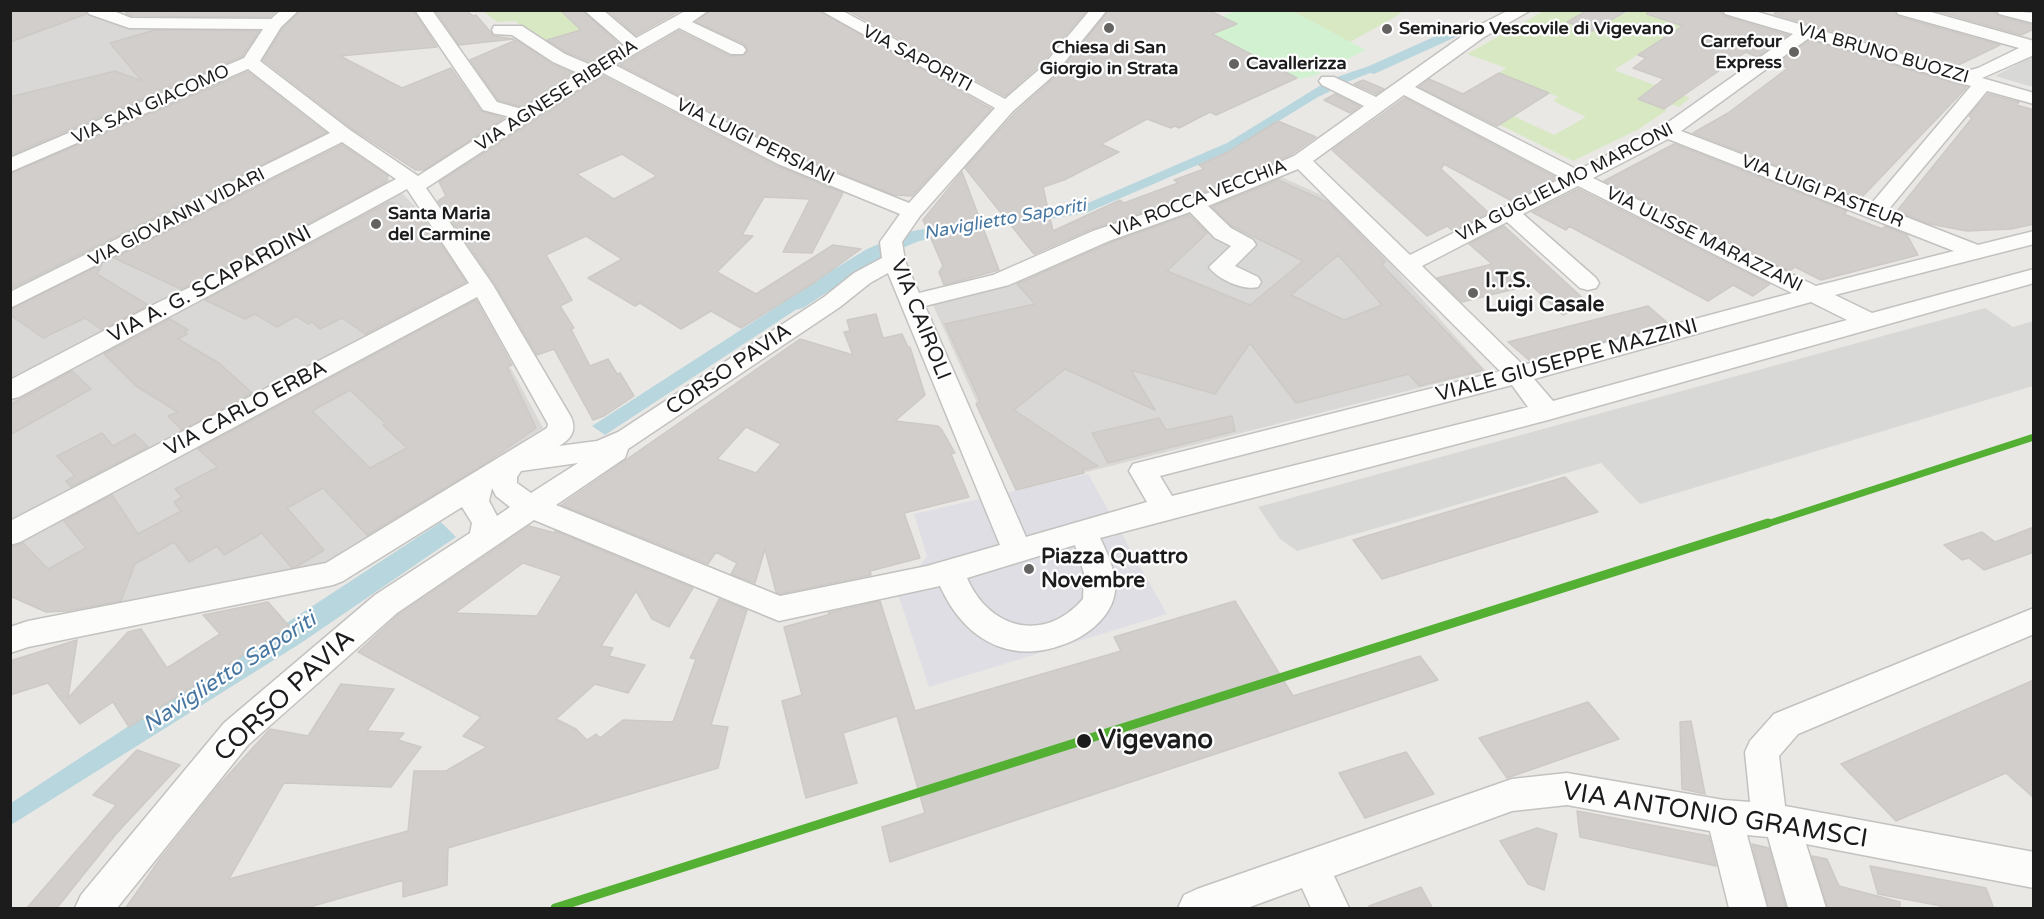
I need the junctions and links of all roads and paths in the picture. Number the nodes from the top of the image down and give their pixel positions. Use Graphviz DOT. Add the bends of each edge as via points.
graph roads {
  1 [pos="95,10"];
  2 [pos="291,10"];
  3 [pos="423,10"];
  4 [pos="592,10"];
  5 [pos="701,10"];
  6 [pos="828,10"];
  7 [pos="1099,10"];
  8 [pos="1523,10"];
  9 [pos="1731,10"];
  10 [pos="1904,10"];
  11 [pos="2005,10"];
  12 [pos="2034,18"];
  13 [pos="679,22"];
  14 [pos="275,24"];
  15 [pos="500,30"];
  16 [pos="1807,32"];
  17 [pos="634,45"];
  18 [pos="2034,48"];
  19 [pos="737,50"];
  20 [pos="250,62"];
  21 [pos="596,68"];
  22 [pos="1984,78"];
  23 [pos="1334,83"];
  24 [pos="1404,88"];
  25 [pos="2034,92"];
  26 [pos="2034,99"];
  27 [pos="1377,105"];
  28 [pos="1006,107"];
  29 [pos="527,116"];
  30 [pos="1667,132"];
  31 [pos="343,134"];
  32 [pos="1301,160"];
  33 [pos="10,166"];
  34 [pos="1578,178"];
  35 [pos="412,183"];
  36 [pos="1194,204"];
  37 [pos="912,212"];
  38 [pos="1508,212"];
  39 [pos="1874,213"];
  40 [pos="2034,237"];
  41 [pos="892,250"];
  42 [pos="1977,251"];
  43 [pos="1407,265"];
  44 [pos="2028,278"];
  45 [pos="1250,282"];
  46 [pos="1588,283"];
  47 [pos="482,285"];
  48 [pos="908,293"];
  49 [pos="1813,294"];
  50 [pos="10,301"];
  51 [pos="832,302"];
  52 [pos="1870,322"];
  53 [pos="1518,375"];
  54 [pos="10,391"];
  55 [pos="1548,411"];
  56 [pos="570,455"];
  57 [pos="513,462"];
  58 [pos="481,482"];
  59 [pos="532,507"];
  60 [pos="1160,516"];
  61 [pos="1083,532"];
  62 [pos="10,534"];
  63 [pos="481,540"];
  64 [pos="1018,552"];
  65 [pos="949,572"];
  66 [pos="2034,620"];
  67 [pos="16,632"];
  68 [pos="1724,817"];
  69 [pos="1775,821"];
  70 [pos="1311,868"];
  71 [pos="2034,870"];
  72 [pos="94,909"];
  73 [pos="1197,909"];
  74 [pos="1330,909"];
  75 [pos="1748,909"];
  76 [pos="1808,909"];
  1 -- 14 [label="street" via="129,23"];
  2 -- 14 [label="street, VIA SAN GIACOMO"];
  3 -- 29 [label="street" via="490,106"];
  4 -- 17 [label="street"];
  5 -- 13 [label="street, VIA AGNESE RIBERIA"];
  6 -- 28 [label="street, VIA SAPORITI"];
  7 -- 28 [label="street, VIA CAIROLI" via="1048,71"];
  8 -- 24 [label="street, VIA ROCCA VECCHIA" via="1478,33"];
  9 -- 16 [label="street, VIA BRUNO BUOZZI"];
  10 -- 18 [label="street"];
  11 -- 12 [label="street"];
  13 -- 17 [label="street, VIA AGNESE RIBERIA"];
  13 -- 19 [label="street"];
  14 -- 20 [label="street, VIA SAN GIACOMO"];
  15 -- 21 [label="street, VIA LUIGI PERSIANI" via="516,30 559,58"];
  16 -- 22 [label="street, VIA BRUNO BUOZZI" via="1963,78"];
  16 -- 30 [label="street, VIA GUGLIELMO MARCONI"];
  17 -- 21 [label="street, VIA AGNESE RIBERIA"];
  18 -- 22 [label="street"];
  20 -- 31 [label="street"];
  20 -- 33 [label="street, VIA SAN GIACOMO"];
  21 -- 29 [label="street, VIA AGNESE RIBERIA"];
  21 -- 37 [label="street, VIA LUIGI PERSIANI" via="785,160"];
  22 -- 25 [label="street"];
  22 -- 26 [label="street, VIA BRUNO BUOZZI"];
  22 -- 39 [label="street"];
  23 -- 27 [label="street"];
  24 -- 27 [label="street, VIA ROCCA VECCHIA"];
  24 -- 34 [label="street, VIA ULISSE MARAZZANI"];
  27 -- 32 [label="street, VIA ROCCA VECCHIA"];
  28 -- 37 [label="street, VIA CAIROLI"];
  29 -- 35 [label="street, VIA AGNESE RIBERIA"];
  30 -- 34 [label="street, VIA GUGLIELMO MARCONI"];
  30 -- 39 [label="street, VIA LUIGI PASTEUR"];
  31 -- 35 [label="street"];
  31 -- 50 [label="street, VIA GIOVANNI VIDARI"];
  32 -- 36 [label="street, VIA ROCCA VECCHIA"];
  32 -- 43 [label="street"];
  34 -- 38 [label="street, VIA GUGLIELMO MARCONI"];
  34 -- 49 [label="street, VIA ULISSE MARAZZANI"];
  35 -- 47 [label="street"];
  35 -- 54 [label="street, VIA A. G. SCAPARDINI"];
  36 -- 45 [label="street" via="1223,233 1245,245 1220,267"];
  36 -- 48 [label="street, VIA ROCCA VECCHIA" via="1101,236 1001,280"];
  37 -- 41 [label="street, VIA CAIROLI"];
  38 -- 43 [label="street, VIA GUGLIELMO MARCONI"];
  38 -- 46 [label="street"];
  39 -- 42 [label="street, VIA LUIGI PASTEUR"];
  40 -- 42 [label="street, VIALE GIUSEPPE MAZZINI"];
  41 -- 48 [label="street, VIA CAIROLI"];
  41 -- 51 [label="street, CORSO PAVIA"];
  42 -- 44 [label="street, VIA LUIGI PASTEUR"];
  42 -- 49 [label="street, VIALE GIUSEPPE MAZZINI"];
  43 -- 53 [label="street"];
  44 -- 52 [label="street, VIALE GIUSEPPE MAZZINI" via="1956,305"];
  47 -- 56 [label="street" via="558,417"];
  47 -- 62 [label="street, VIA CARLO ERBA"];
  48 -- 51 [label="street, CORSO PAVIA" via="872,287"];
  48 -- 64 [label="street, VIA CAIROLI"];
  49 -- 52 [label="street, VIA ULISSE MARAZZANI"];
  49 -- 53 [label="street, VIALE GIUSEPPE MAZZINI"];
  51 -- 56 [label="street, CORSO PAVIA" via="627,439 611,455"];
  52 -- 55 [label="street, VIALE GIUSEPPE MAZZINI"];
  53 -- 55 [label="street"];
  53 -- 60 [label="street, VIALE GIUSEPPE MAZZINI" via="1143,471"];
  55 -- 60 [label="street, VIALE GIUSEPPE MAZZINI"];
  56 -- 57 [label="street, CORSO PAVIA"];
  56 -- 59 [label="street, CORSO PAVIA"];
  57 -- 58 [label="street"];
  57 -- 59 [label="street" via="503,478 504,487"];
  58 -- 63 [label="street" via="473,501 486,519"];
  58 -- 67 [label="street" via="333,573"];
  59 -- 63 [label="street, CORSO PAVIA"];
  59 -- 65 [label="street, VIALE GIUSEPPE MAZZINI" via="779,609"];
  60 -- 61 [label="street, VIALE GIUSEPPE MAZZINI"];
  61 -- 64 [label="street, VIALE GIUSEPPE MAZZINI"];
  61 -- 65 [label="street" via="1100,585 1097,601 1077,623 1059,633 1019,639 996,631 969,610"];
  63 -- 72 [label="street, CORSO PAVIA" via="386,604 236,734"];
  64 -- 65 [label="street, VIALE GIUSEPPE MAZZINI"];
  66 -- 69 [label="street" via="1786,724 1762,752"];
  68 -- 69 [label="street, VIA ANTONIO GRAMSCI"];
  68 -- 70 [label="street, VIA ANTONIO GRAMSCI" via="1567,789 1512,795"];
  68 -- 75 [label="street"];
  69 -- 71 [label="street, VIA ANTONIO GRAMSCI"];
  69 -- 76 [label="street"];
  70 -- 73 [label="street, VIA ANTONIO GRAMSCI"];
  70 -- 74 [label="street"];
}
